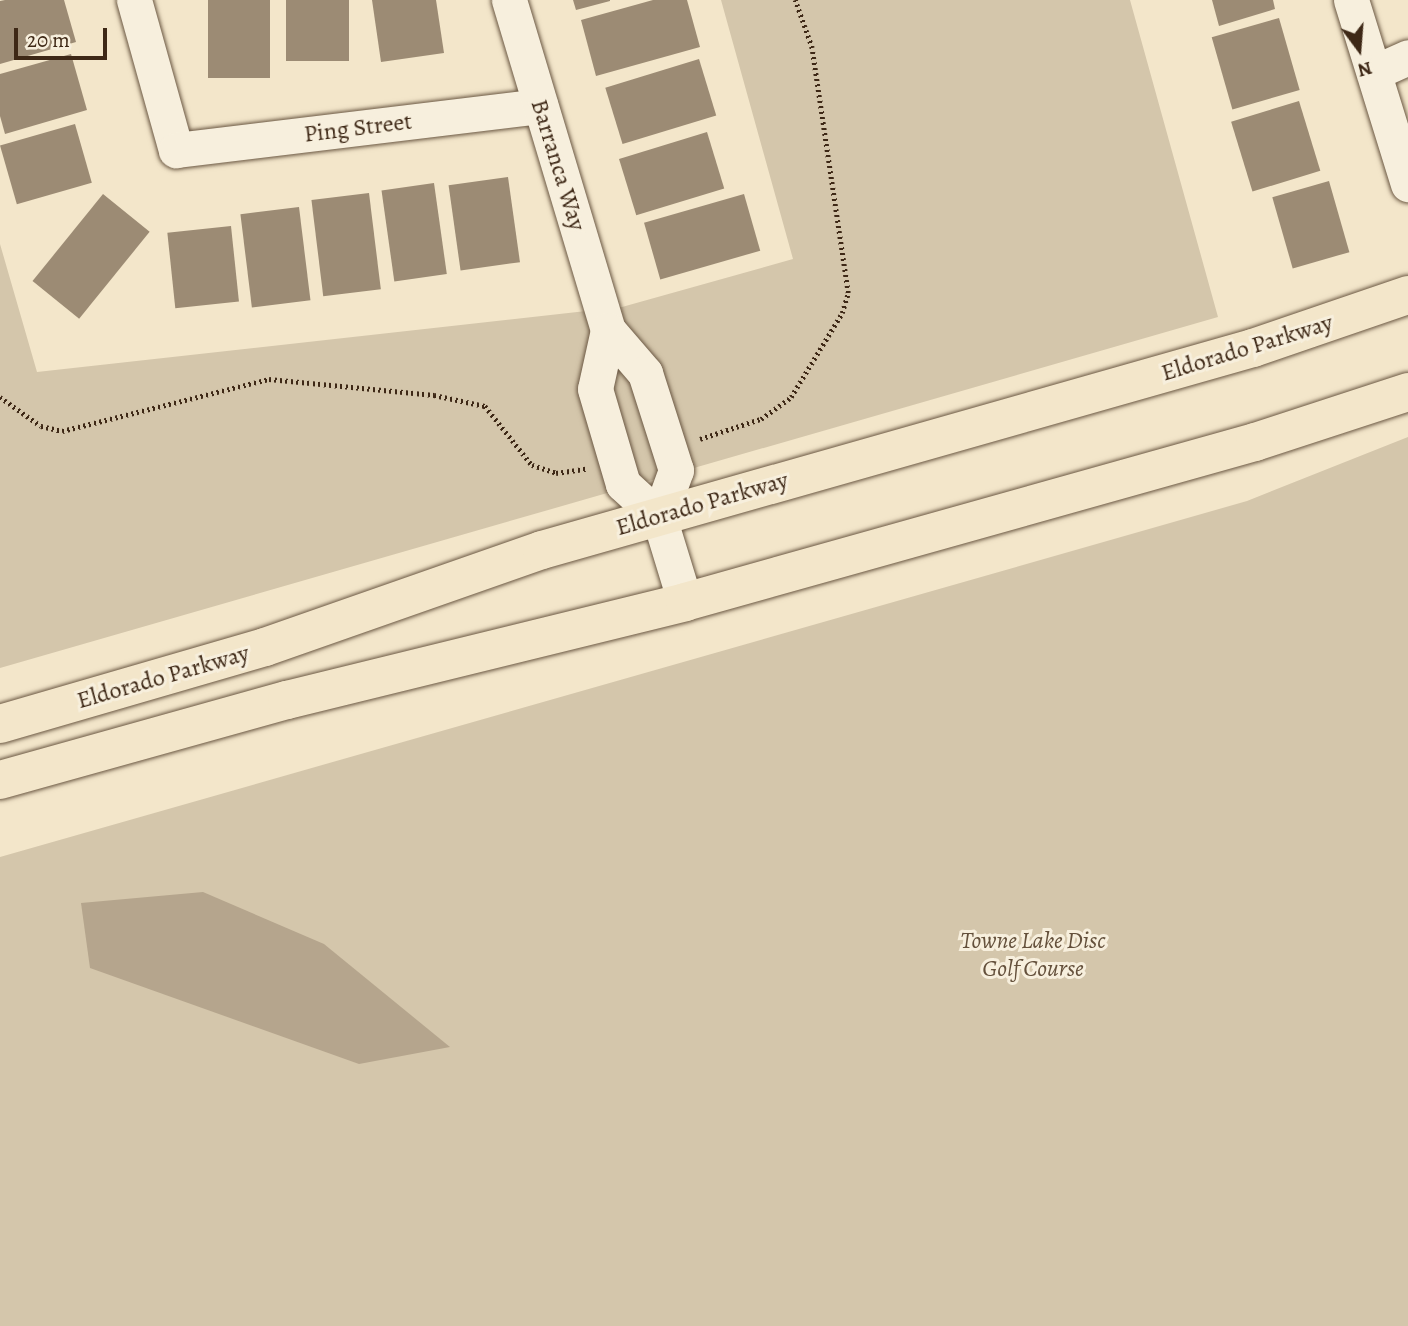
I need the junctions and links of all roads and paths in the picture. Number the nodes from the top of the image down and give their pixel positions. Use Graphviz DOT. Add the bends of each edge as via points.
graph roads {
  1 [pos="134,0"];
  2 [pos="509,0"];
  3 [pos="795,0"];
  4 [pos="1350,0"];
  5 [pos="1408,57"];
  6 [pos="1375,72"];
  7 [pos="540,106"];
  8 [pos="1408,184"];
  9 [pos="1408,295"];
  10 [pos="608,330"];
  11 [pos="1408,392"];
  12 [pos="0,397"];
  13 [pos="687,441"];
  14 [pos="584,469"];
  15 [pos="659,517"];
  16 [pos="685,603"];
  17 [pos="0,724"];
  18 [pos="0,779"];
  1 -- 7 [label="street, Ping Street" via="176,150"];
  2 -- 7 [label="street, Barranca Way"];
  3 -- 13 [label="path" via="812,48 848,293 842,313 791,397 761,419"];
  4 -- 6 [label="street"];
  5 -- 6 [label="street"];
  6 -- 8 [label="street"];
  7 -- 10 [label="street, Barranca Way"];
  9 -- 15 [label="main road, Eldorado Parkway" via="1253,348"];
  10 -- 15 [label="street, Barranca Way" via="595,389 623,484"];
  10 -- 15 [label="street, Barranca Way" via="645,373 676,470"];
  11 -- 16 [label="main road" via="1242,445"];
  12 -- 14 [label="path" via="41,426 62,431 269,379 434,395 485,406 532,465 556,473"];
  15 -- 16 [label="street"];
  15 -- 17 [label="main road, Eldorado Parkway" via="467,573 314,630 156,680"];
  16 -- 18 [label="main road" via="199,723"];
}
